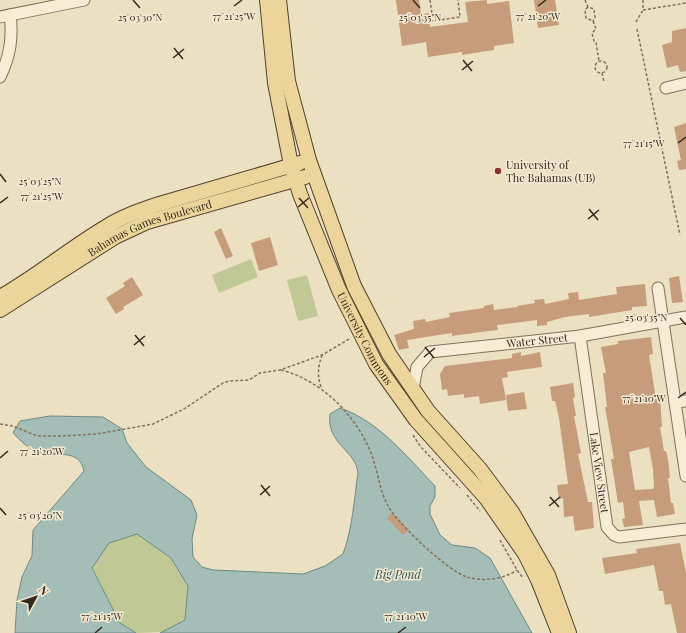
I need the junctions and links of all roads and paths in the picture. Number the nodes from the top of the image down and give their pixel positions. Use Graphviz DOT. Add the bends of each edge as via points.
graph roads {
  1 [pos="84,0"];
  2 [pos="267,0"];
  3 [pos="279,0"];
  4 [pos="430,0"];
  5 [pos="458,0"];
  6 [pos="585,0"];
  7 [pos="643,0"];
  8 [pos="686,3"];
  9 [pos="588,7"];
  10 [pos="643,10"];
  11 [pos="5,16"];
  12 [pos="592,21"];
  13 [pos="636,22"];
  14 [pos="637,28"];
  15 [pos="599,61"];
  16 [pos="602,74"];
  17 [pos="0,77"];
  18 [pos="604,82"];
  19 [pos="686,83"];
  20 [pos="666,88"];
  21 [pos="309,160"];
  22 [pos="291,165"];
  23 [pos="313,175"];
  24 [pos="296,179"];
  25 [pos="680,235"];
  26 [pos="96,242"];
  27 [pos="658,288"];
  28 [pos="0,297"];
  29 [pos="0,310"];
  30 [pos="686,317"];
  31 [pos="663,321"];
  32 [pos="360,334"];
  33 [pos="580,336"];
  34 [pos="322,355"];
  35 [pos="280,370"];
  36 [pos="322,388"];
  37 [pos="413,389"];
  38 [pos="680,401"];
  39 [pos="419,423"];
  40 [pos="0,424"];
  41 [pos="684,451"];
  42 [pos="686,476"];
  43 [pos="483,515"];
  44 [pos="686,529"];
  45 [pos="500,539"];
  46 [pos="517,570"];
  47 [pos="527,582"];
  48 [pos="559,633"];
  49 [pos="569,633"];
  1 -- 11 [label="street"];
  2 -- 22 [label="main road, University Commons" via="275,84"];
  3 -- 21 [label="main road, University Commons" via="288,81"];
  4 -- 5 [label="path" via="433,21 460,17"];
  6 -- 9 [label="path"];
  7 -- 10 [label="path"];
  8 -- 10 [label="path"];
  9 -- 12 [label="path" via="585,10 586,18"];
  9 -- 12 [label="path" via="594,9 595,18"];
  10 -- 13 [label="path"];
  11 -- 17 [label="street" via="12,33 8,62"];
  12 -- 15 [label="path" via="596,29 592,33"];
  14 -- 25 [label="path"];
  15 -- 16 [label="path" via="595,64 595,70"];
  15 -- 16 [label="path" via="605,62 607,67"];
  16 -- 18 [label="path"];
  19 -- 20 [label="street"];
  21 -- 22 [label="main road, Bahamas Games Boulevard"];
  21 -- 23 [label="main road, University Commons"];
  22 -- 24 [label="main road, University Commons"];
  22 -- 26 [label="main road, Bahamas Games Boulevard" via="156,205 120,220"];
  23 -- 24 [label="main road, Bahamas Games Boulevard"];
  23 -- 37 [label="main road, University Commons" via="361,300 389,354"];
  24 -- 26 [label="main road, Bahamas Games Boulevard" via="147,222 115,237"];
  24 -- 32 [label="main road, University Commons"];
  26 -- 28 [label="main road, Bahamas Games Boulevard"];
  26 -- 29 [label="main road, Bahamas Games Boulevard"];
  27 -- 31 [label="street"];
  30 -- 31 [label="street, Water Street"];
  31 -- 33 [label="street, Water Street"];
  31 -- 38 [label="street"];
  32 -- 34 [label="path"];
  32 -- 39 [label="main road, University Commons" via="376,364"];
  33 -- 37 [label="street, Water Street" via="430,352 417,367"];
  33 -- 44 [label="street, Lake View Street" via="607,527 614,535 619,536"];
  34 -- 35 [label="path"];
  34 -- 36 [label="path" via="318,368"];
  35 -- 36 [label="path"];
  35 -- 40 [label="path" via="260,373 249,380 230,380 184,409 153,424 97,434 36,436"];
  36 -- 46 [label="path" via="362,434 371,452 379,487 386,502 392,513 408,530 448,566 468,578 490,579 509,576"];
  37 -- 49 [label="main road, University Commons" via="432,416 480,469 512,512 548,575"];
  38 -- 41 [label="street"];
  39 -- 43 [label="path" via="412,433 415,440"];
  39 -- 48 [label="main road, University Commons" via="486,498 521,547 538,580"];
  41 -- 42 [label="street"];
  45 -- 46 [label="path"];
  46 -- 47 [label="path"];
}
